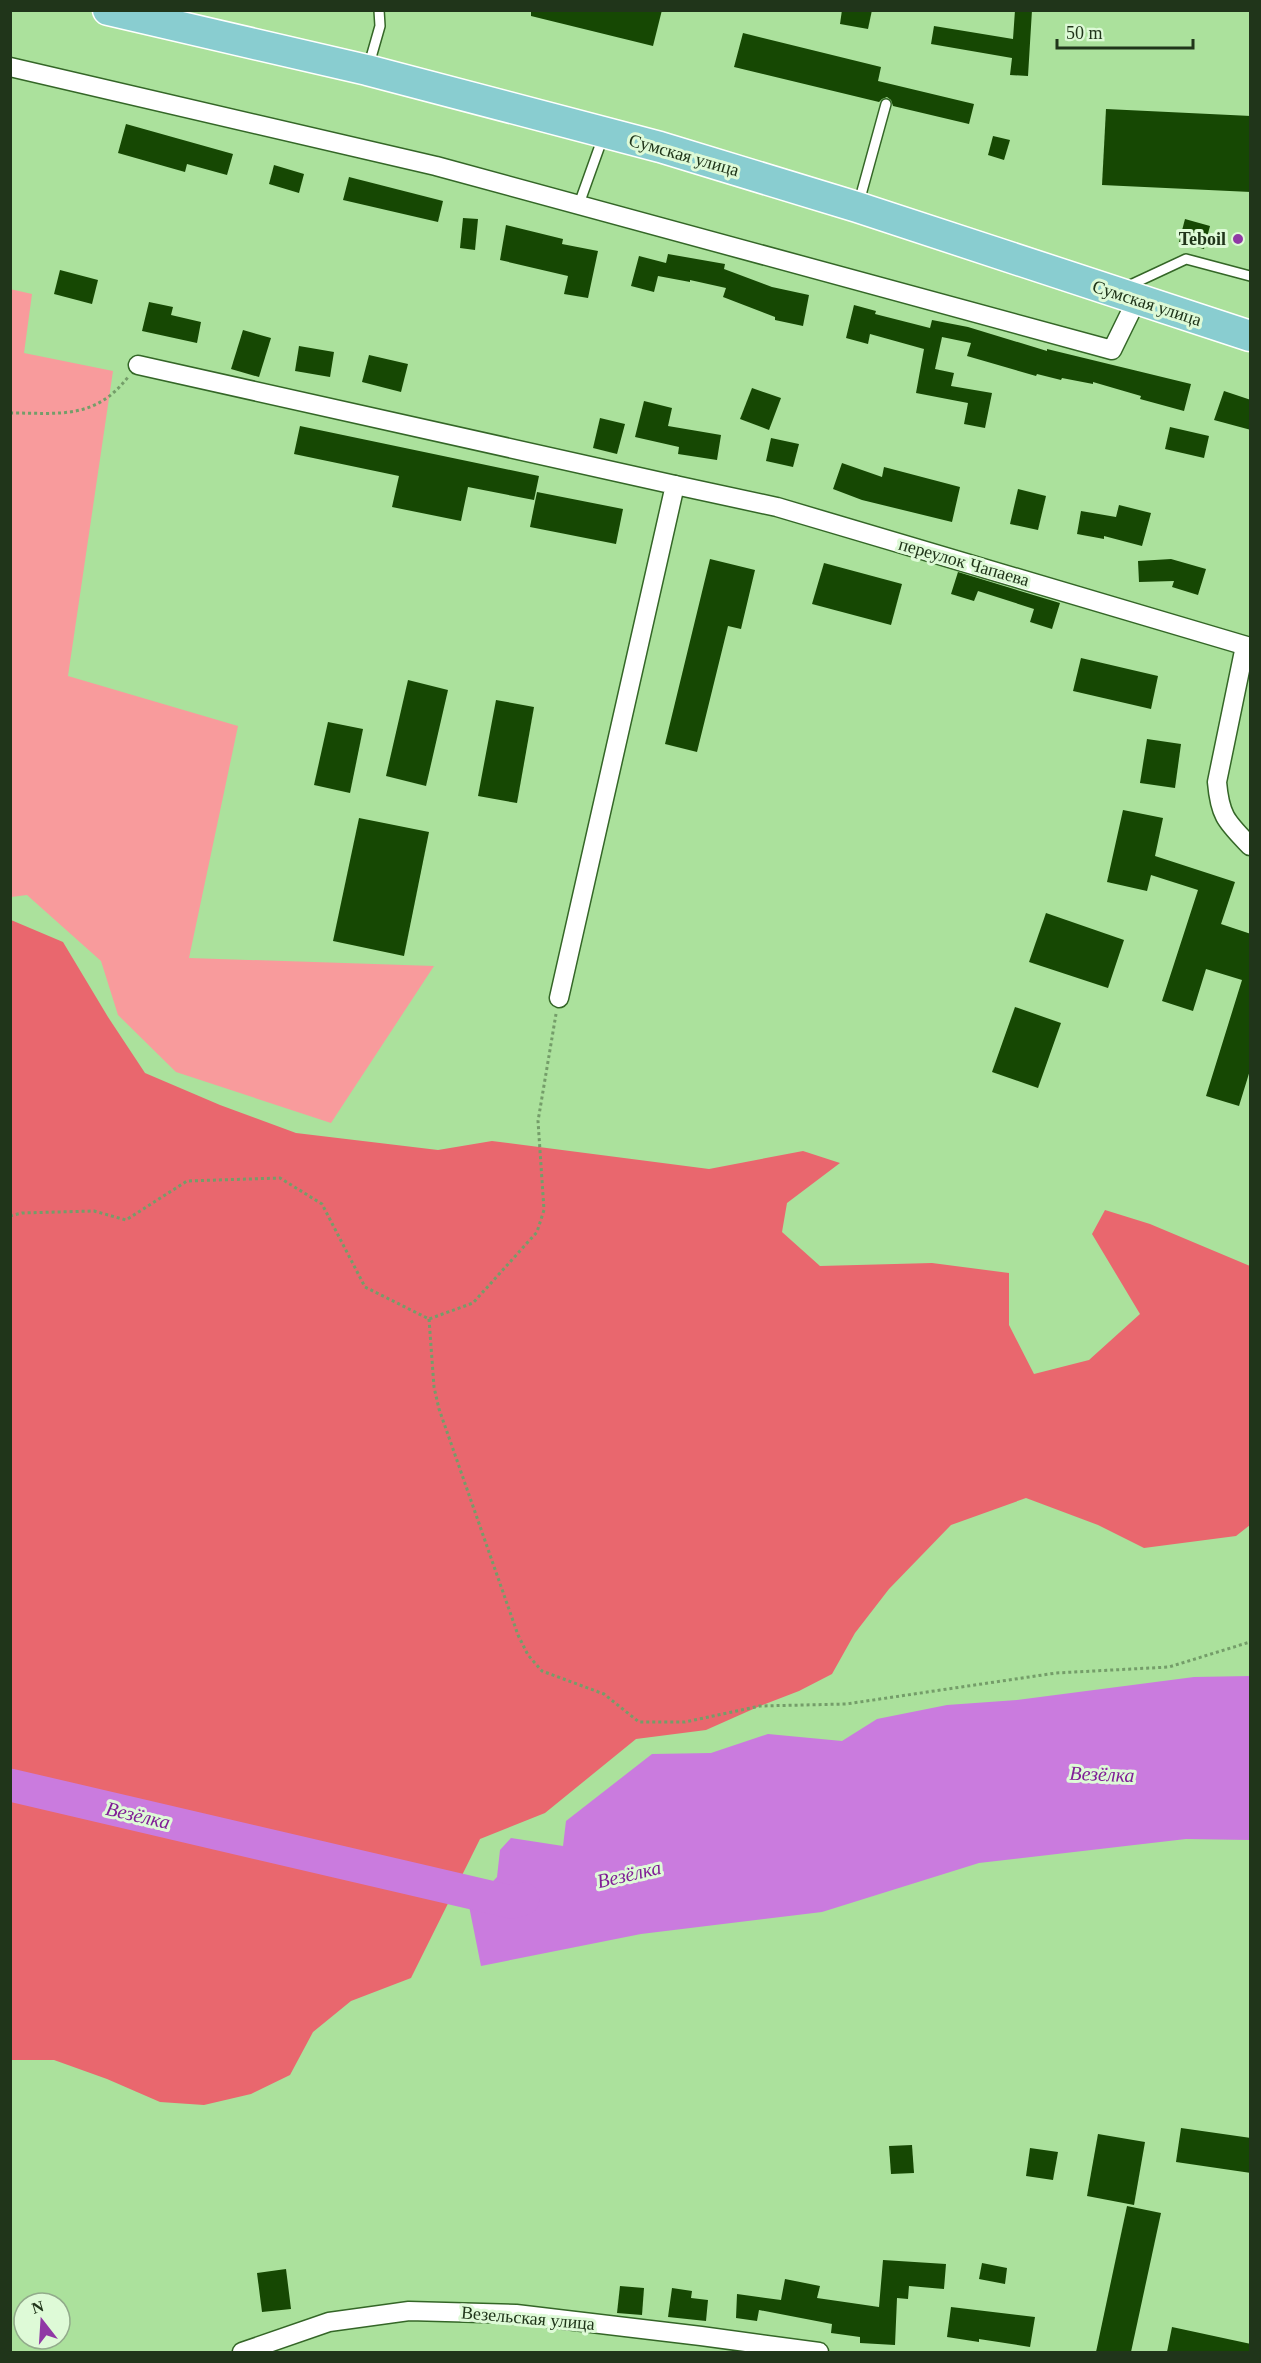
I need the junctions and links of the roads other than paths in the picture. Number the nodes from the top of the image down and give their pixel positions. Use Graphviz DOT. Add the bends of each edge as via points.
graph roads {
  1 [pos="108,10"];
  2 [pos="379,10"];
  3 [pos="10,67"];
  4 [pos="367,70"];
  5 [pos="886,104"];
  6 [pos="604,132"];
  7 [pos="579,204"];
  8 [pos="857,207"];
  9 [pos="1251,276"];
  10 [pos="1126,296"];
  11 [pos="1251,336"];
  12 [pos="138,365"];
  13 [pos="675,485"];
  14 [pos="1248,646"];
  15 [pos="1251,846"];
  16 [pos="559,998"];
  17 [pos="242,2352"];
  18 [pos="819,2352"];
  1 -- 4 [label="main road, Сумская улица"];
  2 -- 4 [label="lane" via="380,26"];
  3 -- 7 [label="street" via="436,166"];
  4 -- 6 [label="main road, Сумская улица"];
  5 -- 8 [label="lane"];
  6 -- 7 [label="lane"];
  6 -- 8 [label="main road, Сумская улица"];
  7 -- 10 [label="street" via="1112,350"];
  8 -- 10 [label="main road, Сумская улица"];
  9 -- 10 [label="lane" via="1186,259"];
  10 -- 11 [label="main road, Сумская улица"];
  12 -- 13 [label="street, переулок Чапаева"];
  13 -- 14 [label="street, переулок Чапаева" via="777,507"];
  13 -- 16 [label="street"];
  14 -- 15 [label="street" via="1217,782 1226,821"];
  17 -- 18 [label="street, Везельская улица" via="329,2322 409,2311 516,2314"];
}
